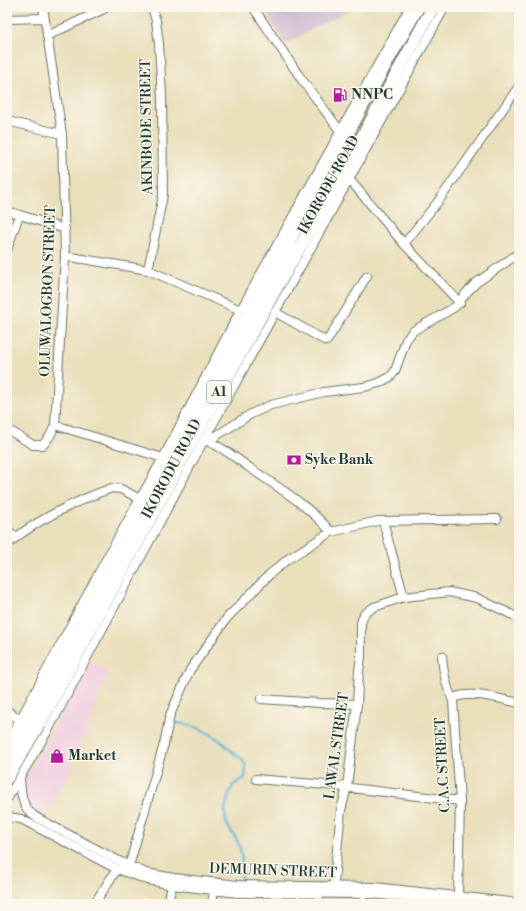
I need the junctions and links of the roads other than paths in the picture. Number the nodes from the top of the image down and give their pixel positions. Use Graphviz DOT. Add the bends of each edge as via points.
graph roads {
  1 [pos="43,7"];
  2 [pos="108,7"];
  3 [pos="152,7"];
  4 [pos="253,7"];
  5 [pos="410,7"];
  6 [pos="418,7"];
  7 [pos="434,7"];
  8 [pos="446,7"];
  9 [pos="44,18"];
  10 [pos="7,19"];
  11 [pos="47,36"];
  12 [pos="519,86"];
  13 [pos="7,121"];
  14 [pos="341,132"];
  15 [pos="62,134"];
  16 [pos="349,179"];
  17 [pos="7,210"];
  18 [pos="19,215"];
  19 [pos="65,229"];
  20 [pos="404,244"];
  21 [pos="7,250"];
  22 [pos="519,253"];
  23 [pos="65,256"];
  24 [pos="148,270"];
  25 [pos="367,276"];
  26 [pos="460,303"];
  27 [pos="240,311"];
  28 [pos="275,312"];
  29 [pos="55,425"];
  30 [pos="7,430"];
  31 [pos="206,441"];
  32 [pos="163,458"];
  33 [pos="140,499"];
  34 [pos="497,519"];
  35 [pos="383,521"];
  36 [pos="7,530"];
  37 [pos="331,532"];
  38 [pos="15,537"];
  39 [pos="7,544"];
  40 [pos="404,597"];
  41 [pos="519,618"];
  42 [pos="442,656"];
  43 [pos="261,699"];
  44 [pos="453,701"];
  45 [pos="519,703"];
  46 [pos="357,704"];
  47 [pos="7,710"];
  48 [pos="20,721"];
  49 [pos="7,744"];
  50 [pos="7,756"];
  51 [pos="7,778"];
  52 [pos="20,778"];
  53 [pos="256,779"];
  54 [pos="347,788"];
  55 [pos="7,799"];
  56 [pos="460,801"];
  57 [pos="7,817"];
  58 [pos="129,866"];
  59 [pos="117,869"];
  60 [pos="172,885"];
  61 [pos="238,889"];
  62 [pos="319,889"];
  63 [pos="214,890"];
  64 [pos="333,890"];
  65 [pos="458,896"];
  66 [pos="436,903"];
  67 [pos="519,903"];
  68 [pos="94,904"];
  69 [pos="168,904"];
  70 [pos="212,904"];
  71 [pos="319,904"];
  72 [pos="463,904"];
  1 -- 9 [label="street, OLUWALOGBON STREET"];
  2 -- 11 [label="street"];
  3 -- 24 [label="street, AKINBODE STREET" via="156,21 162,89 163,194"];
  4 -- 14 [label="street"];
  5 -- 14 [label="street, IKORODU ROAD"];
  6 -- 50 [label="highway, IKORODU ROAD / A1"];
  7 -- 51 [label="highway, IKORODU ROAD / A1" via="189,445 44,716"];
  8 -- 16 [label="street, IKORODU ROAD"];
  9 -- 10 [label="street"];
  9 -- 11 [label="street, OLUWALOGBON STREET"];
  11 -- 15 [label="street, OLUWALOGBON STREET"];
  12 -- 20 [label="street" via="440,199"];
  13 -- 15 [label="street"];
  14 -- 27 [label="street, IKORODU ROAD"];
  15 -- 19 [label="street, OLUWALOGBON STREET"];
  16 -- 20 [label="street"];
  16 -- 28 [label="street, IKORODU ROAD"];
  17 -- 18 [label="street"];
  18 -- 19 [label="street"];
  18 -- 21 [label="street"];
  19 -- 23 [label="street, OLUWALOGBON STREET"];
  20 -- 26 [label="street"];
  22 -- 26 [label="street" via="476,283"];
  23 -- 24 [label="street"];
  23 -- 29 [label="street, OLUWALOGBON STREET"];
  24 -- 27 [label="street"];
  25 -- 28 [label="street" via="327,341"];
  26 -- 31 [label="street" via="408,336 395,371 390,377 364,387 324,392 271,405"];
  27 -- 32 [label="street, IKORODU ROAD"];
  28 -- 31 [label="street, IKORODU ROAD"];
  29 -- 30 [label="street, OLUWALOGBON STREET" via="43,444 33,445"];
  29 -- 32 [label="street"];
  31 -- 37 [label="street" via="234,457 314,513"];
  31 -- 52 [label="street, IKORODU ROAD"];
  32 -- 33 [label="street, IKORODU ROAD"];
  33 -- 38 [label="street" via="121,488 112,488 46,518"];
  33 -- 48 [label="street, IKORODU ROAD"];
  34 -- 35 [label="street"];
  35 -- 37 [label="street"];
  35 -- 40 [label="street"];
  36 -- 38 [label="street"];
  37 -- 58 [label="street" via="288,559 255,589 227,618 190,670 170,715"];
  38 -- 39 [label="street"];
  40 -- 41 [label="street" via="449,592 477,598"];
  40 -- 46 [label="street, LAWAL STREET" via="364,614 361,623"];
  42 -- 44 [label="street" via="447,689"];
  43 -- 46 [label="street"];
  44 -- 45 [label="street, C.A.C STREET" via="456,696 461,695"];
  44 -- 56 [label="street, C.A.C STREET"];
  46 -- 54 [label="street, LAWAL STREET"];
  47 -- 48 [label="street"];
  48 -- 49 [label="street, IKORODU ROAD"];
  52 -- 55 [label="street, IKORODU ROAD"];
  52 -- 58 [label="street, DEMURIN STREET" via="24,803 28,811"];
  53 -- 54 [label="street"];
  54 -- 56 [label="street"];
  54 -- 64 [label="street, LAWAL STREET" via="341,810"];
  56 -- 65 [label="street, C.A.C STREET"];
  57 -- 59 [label="street, DEMURIN STREET" via="21,818"];
  58 -- 61 [label="street, DEMURIN STREET" via="146,873"];
  59 -- 60 [label="street, DEMURIN STREET"];
  59 -- 68 [label="street"];
  60 -- 63 [label="street, DEMURIN STREET"];
  60 -- 69 [label="street"];
  61 -- 62 [label="street, DEMURIN STREET"];
  61 -- 63 [label="street, DEMURIN STREET"];
  62 -- 64 [label="street, DEMURIN STREET"];
  62 -- 71 [label="street"];
  63 -- 70 [label="street"];
  64 -- 65 [label="street, DEMURIN STREET" via="374,886"];
  64 -- 66 [label="street, DEMURIN STREET"];
  65 -- 67 [label="street, DEMURIN STREET"];
  66 -- 72 [label="street, DEMURIN STREET"];
}
